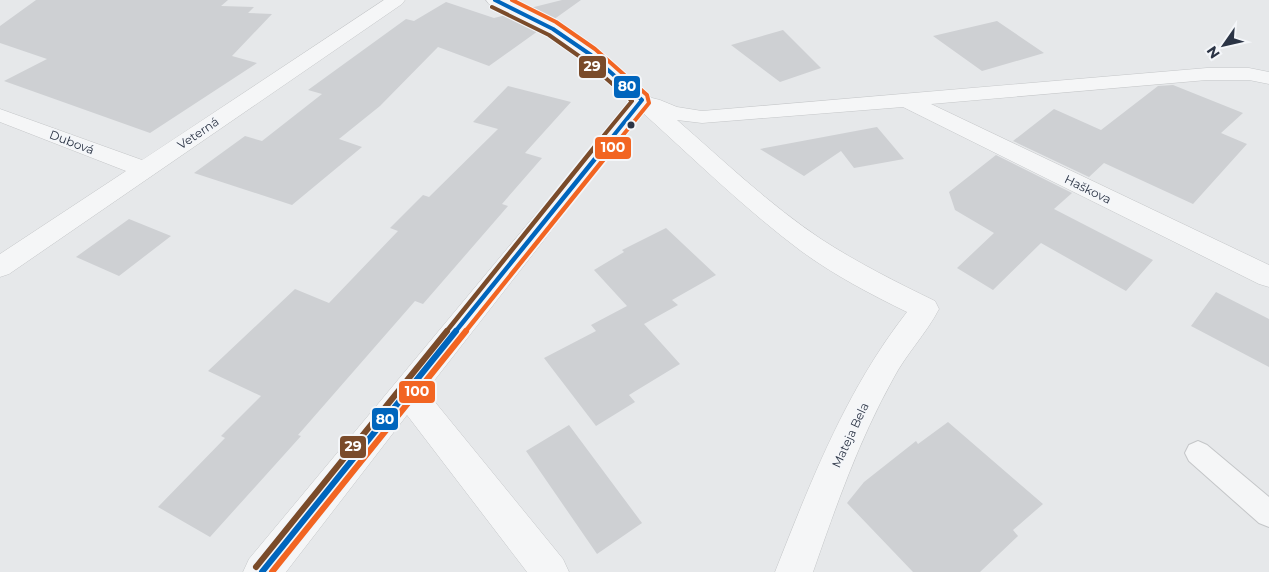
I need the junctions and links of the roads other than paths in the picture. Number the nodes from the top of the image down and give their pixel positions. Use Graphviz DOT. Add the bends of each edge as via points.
graph roads {
  1 [pos="396,0"];
  2 [pos="495,0"];
  3 [pos="1269,78"];
  4 [pos="642,100"];
  5 [pos="906,100"];
  6 [pos="0,115"];
  7 [pos="144,169"];
  8 [pos="0,267"];
  9 [pos="1269,277"];
  10 [pos="407,391"];
  11 [pos="1198,453"];
  12 [pos="1269,514"];
  13 [pos="262,572"];
  14 [pos="550,572"];
  15 [pos="794,572"];
  1 -- 7 [label="street, Veterná"];
  2 -- 4 [label="street" via="560,34 591,55"];
  3 -- 5 [label="street" via="1249,74 1207,74"];
  4 -- 5 [label="street" via="672,113 702,117"];
  4 -- 10 [label="street"];
  4 -- 15 [label="street, Mateja Bela" via="746,193 811,245 926,309 883,367 848,434"];
  5 -- 9 [label="street, Haškova"];
  6 -- 7 [label="street, Dubová"];
  7 -- 8 [label="street, Veterná"];
  10 -- 13 [label="street"];
  10 -- 14 [label="street"];
  11 -- 12 [label="lane"];
}
